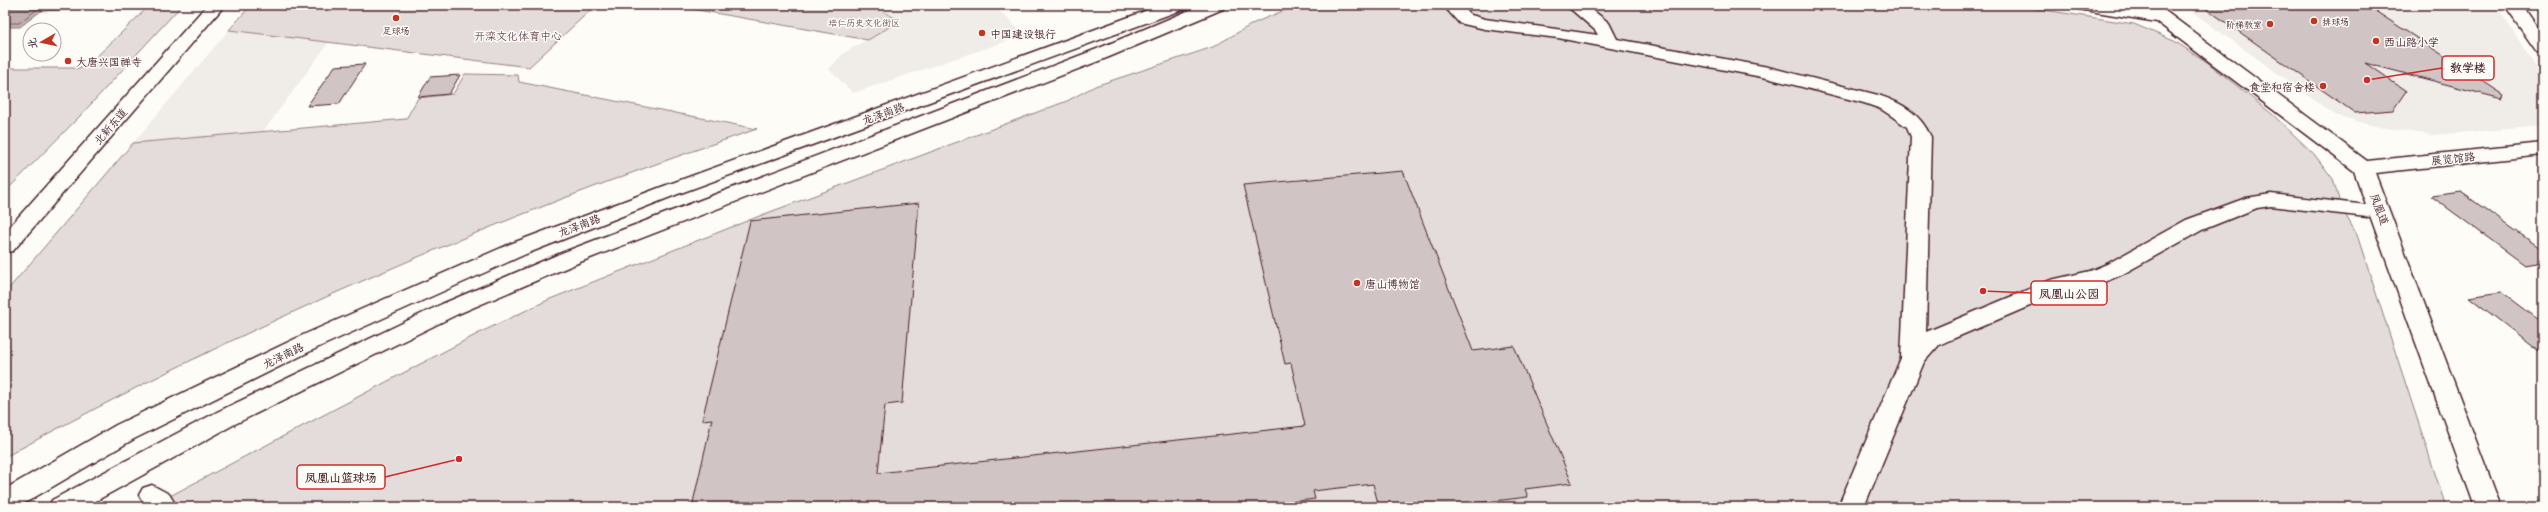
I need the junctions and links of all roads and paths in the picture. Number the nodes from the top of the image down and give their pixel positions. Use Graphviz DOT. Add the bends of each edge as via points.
graph roads {
  1 [pos="216,5"];
  2 [pos="1178,5"];
  3 [pos="1217,5"];
  4 [pos="1452,5"];
  5 [pos="1575,5"];
  6 [pos="2084,5"];
  7 [pos="2146,5"];
  8 [pos="2512,5"];
  9 [pos="2161,17"];
  10 [pos="1610,43"];
  11 [pos="2543,48"];
  12 [pos="2543,149"];
  13 [pos="2363,168"];
  14 [pos="2367,211"];
  15 [pos="5,246"];
  16 [pos="1913,358"];
  17 [pos="5,502"];
  18 [pos="62,507"];
  19 [pos="1851,507"];
  20 [pos="2488,507"];
  1 -- 15 [label="street, 北新东道"];
  2 -- 17 [label="street, 龙泽南路" via="671,190 518,249 312,341 125,432"];
  3 -- 18 [label="street, 龙泽南路" via="1103,53 587,251 450,309 226,418"];
  4 -- 10 [label="street" via="1465,19"];
  5 -- 10 [label="street" via="1602,27"];
  6 -- 9 [label="street"];
  7 -- 9 [label="street"];
  8 -- 11 [label="street"];
  9 -- 13 [label="street"];
  10 -- 16 [label="street" via="1768,73 1871,99 1888,105 1915,124 1922,137"];
  12 -- 13 [label="street, 展览馆路"];
  13 -- 20 [label="street, 凤凰道"];
  14 -- 16 [label="street" via="2271,200 2253,202 2194,225 2115,269 2096,277 2059,285 1931,339"];
  16 -- 19 [label="street"];
}
